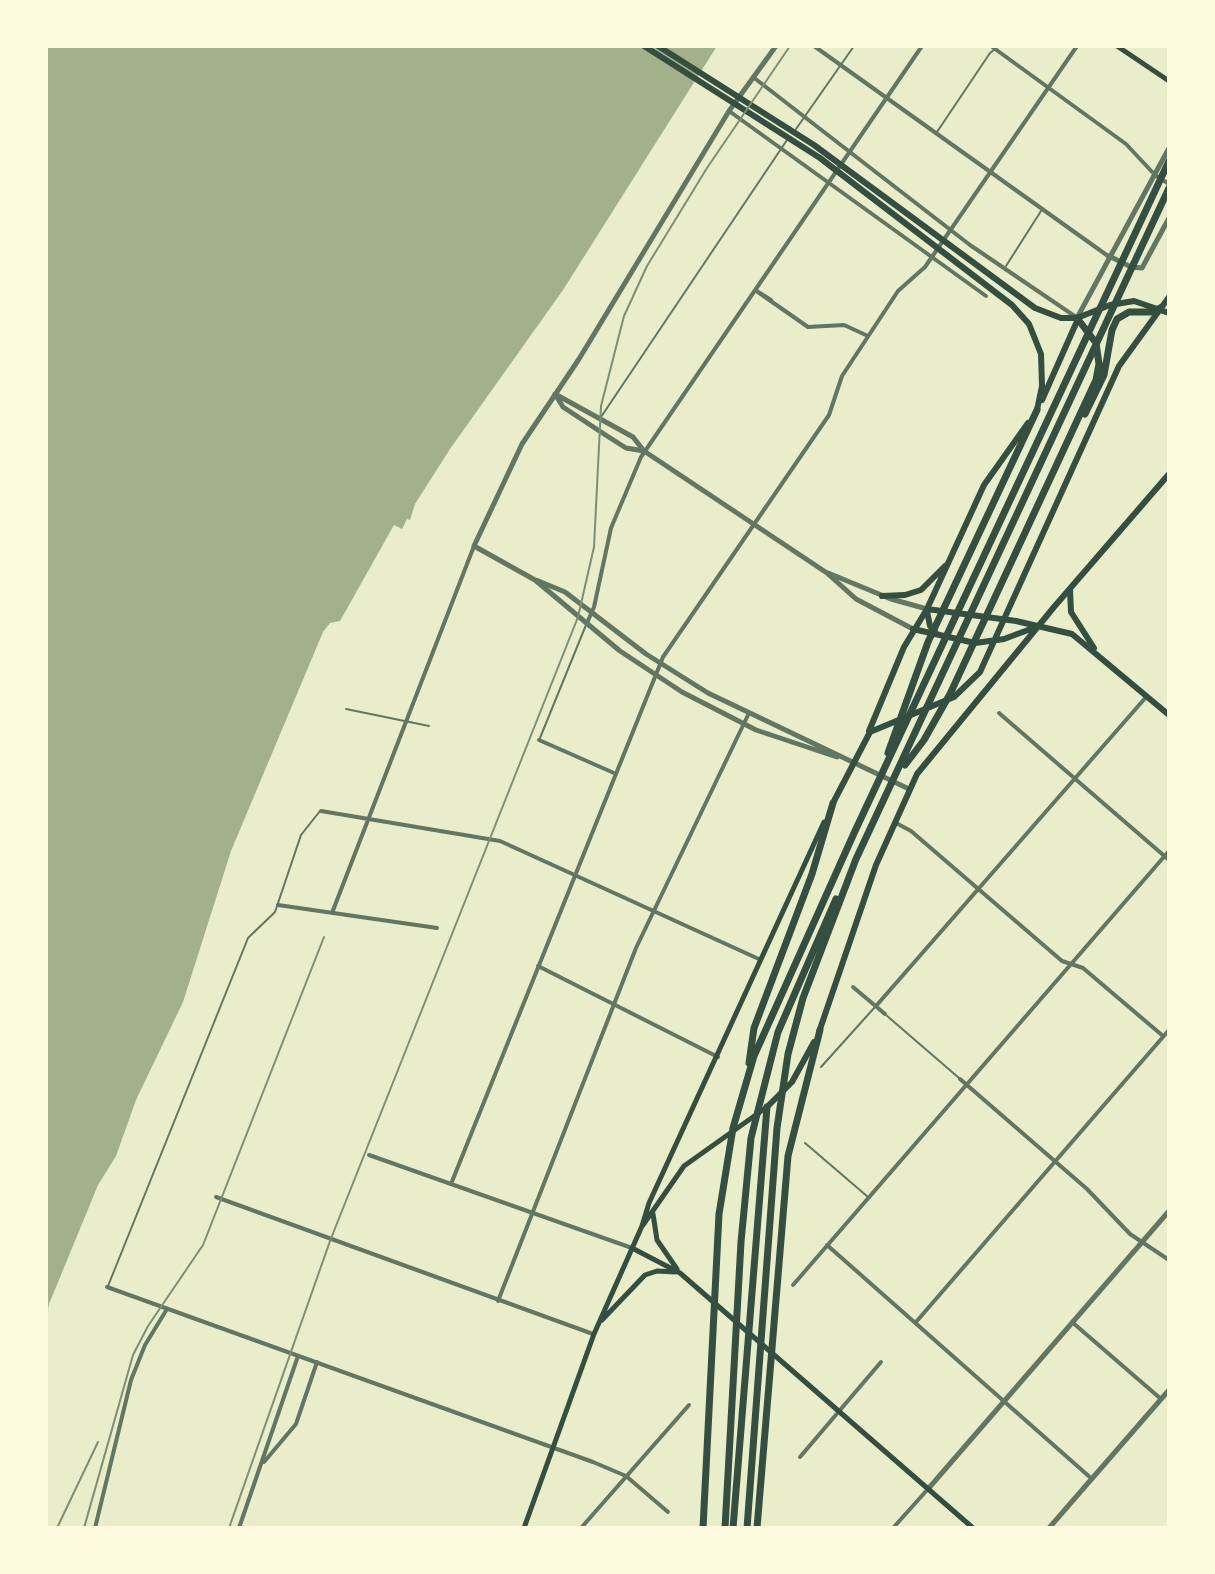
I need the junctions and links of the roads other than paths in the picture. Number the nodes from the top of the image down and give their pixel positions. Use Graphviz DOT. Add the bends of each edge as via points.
graph roads {
  1 [pos="644,46"];
  2 [pos="658,46"];
  3 [pos="776,46"];
  4 [pos="814,46"];
  5 [pos="854,46"];
  6 [pos="922,46"];
  7 [pos="1077,46"];
  8 [pos="1117,46"];
  9 [pos="995,47"];
  10 [pos="841,65"];
  11 [pos="753,77"];
  12 [pos="1169,81"];
  13 [pos="1049,88"];
  14 [pos="886,98"];
  15 [pos="729,111"];
  16 [pos="805,115"];
  17 [pos="936,133"];
  18 [pos="782,148"];
  19 [pos="1169,148"];
  20 [pos="851,150"];
  21 [pos="1169,161"];
  22 [pos="990,173"];
  23 [pos="1155,175"];
  24 [pos="829,181"];
  25 [pos="1169,186"];
  26 [pos="1042,210"];
  27 [pos="1169,218"];
  28 [pos="951,230"];
  29 [pos="1109,256"];
  30 [pos="932,257"];
  31 [pos="1004,268"];
  32 [pos="995,286"];
  33 [pos="755,290"];
  34 [pos="986,296"];
  35 [pos="1169,297"];
  36 [pos="1160,308"];
  37 [pos="1169,313"];
  38 [pos="1077,318"];
  39 [pos="868,336"];
  40 [pos="555,394"];
  41 [pos="1037,410"];
  42 [pos="600,418"];
  43 [pos="1077,426"];
  44 [pos="644,451"];
  45 [pos="1169,474"];
  46 [pos="754,524"];
  47 [pos="474,546"];
  48 [pos="947,563"];
  49 [pos="827,573"];
  50 [pos="535,580"];
  51 [pos="1070,588"];
  52 [pos="882,596"];
  53 [pos="927,609"];
  54 [pos="592,612"];
  55 [pos="1004,619"];
  56 [pos="586,624"];
  57 [pos="1039,625"];
  58 [pos="913,629"];
  59 [pos="942,637"];
  60 [pos="995,641"];
  61 [pos="1096,651"];
  62 [pos="660,663"];
  63 [pos="654,675"];
  64 [pos="1147,696"];
  65 [pos="346,709"];
  66 [pos="749,713"];
  67 [pos="999,713"];
  68 [pos="1169,715"];
  69 [pos="409,721"];
  70 [pos="743,724"];
  71 [pos="429,726"];
  72 [pos="865,738"];
  73 [pos="539,740"];
  74 [pos="837,757"];
  75 [pos="852,763"];
  76 [pos="898,773"];
  77 [pos="615,774"];
  78 [pos="882,775"];
  79 [pos="1076,779"];
  80 [pos="909,789"];
  81 [pos="833,803"];
  82 [pos="321,811"];
  83 [pos="371,819"];
  84 [pos="894,822"];
  85 [pos="1168,855"];
  86 [pos="856,859"];
  87 [pos="575,874"];
  88 [pos="979,889"];
  89 [pos="278,905"];
  90 [pos="653,911"];
  91 [pos="332,913"];
  92 [pos="437,928"];
  93 [pos="761,960"];
  94 [pos="1071,964"];
  95 [pos="538,966"];
  96 [pos="853,987"];
  97 [pos="614,1004"];
  98 [pos="876,1006"];
  99 [pos="885,1014"];
  100 [pos="820,1030"];
  101 [pos="1169,1030"];
  102 [pos="1163,1037"];
  103 [pos="718,1057"];
  104 [pos="821,1067"];
  105 [pos="748,1073"];
  106 [pos="960,1079"];
  107 [pos="966,1085"];
  108 [pos="767,1107"];
  109 [pos="805,1143"];
  110 [pos="369,1155"];
  111 [pos="1055,1161"];
  112 [pos="451,1184"];
  113 [pos="216,1197"];
  114 [pos="868,1198"];
  115 [pos="654,1211"];
  116 [pos="1169,1211"];
  117 [pos="533,1213"];
  118 [pos="642,1226"];
  119 [pos="1143,1241"];
  120 [pos="827,1245"];
  121 [pos="632,1248"];
  122 [pos="1169,1260"];
  123 [pos="680,1273"];
  124 [pos="793,1285"];
  125 [pos="107,1287"];
  126 [pos="498,1301"];
  127 [pos="167,1309"];
  128 [pos="916,1322"];
  129 [pos="1072,1322"];
  130 [pos="597,1325"];
  131 [pos="594,1334"];
  132 [pos="299,1356"];
  133 [pos="317,1362"];
  134 [pos="881,1362"];
  135 [pos="1169,1390"];
  136 [pos="1161,1399"];
  137 [pos="1004,1401"];
  138 [pos="689,1405"];
  139 [pos="839,1411"];
  140 [pos="553,1447"];
  141 [pos="800,1457"];
  142 [pos="262,1464"];
  143 [pos="626,1476"];
  144 [pos="1092,1479"];
  145 [pos="928,1489"];
  146 [pos="668,1512"];
  147 [pos="95,1528"];
  148 [pos="239,1528"];
  149 [pos="524,1528"];
  150 [pos="581,1528"];
  151 [pos="703,1528"];
  152 [pos="725,1528"];
  153 [pos="733,1528"];
  154 [pos="747,1528"];
  155 [pos="757,1528"];
  156 [pos="893,1528"];
  157 [pos="973,1528"];
  158 [pos="1049,1528"];
  1 -- 32 [label="main road" via="820,158"];
  2 -- 32 [label="main road" via="814,145"];
  3 -- 11 [label="street"];
  4 -- 10 [label="street"];
  5 -- 10 [label="lane"];
  6 -- 14 [label="street"];
  7 -- 13 [label="street"];
  8 -- 12 [label="main road"];
  9 -- 13 [label="street"];
  9 -- 17 [label="lane"];
  10 -- 14 [label="street"];
  10 -- 16 [label="lane"];
  11 -- 15 [label="street"];
  11 -- 16 [label="street"];
  13 -- 22 [label="street"];
  13 -- 23 [label="street" via="1126,144"];
  14 -- 17 [label="street"];
  14 -- 20 [label="street"];
  15 -- 18 [label="street"];
  15 -- 40 [label="street"];
  16 -- 18 [label="lane"];
  16 -- 20 [label="street"];
  17 -- 22 [label="street"];
  18 -- 24 [label="street"];
  18 -- 42 [label="lane"];
  19 -- 23 [label="street"];
  20 -- 24 [label="street"];
  20 -- 28 [label="street"];
  21 -- 78 [label="highway"];
  22 -- 26 [label="street"];
  22 -- 28 [label="street"];
  23 -- 25 [label="street"];
  23 -- 29 [label="street"];
  24 -- 30 [label="street"];
  24 -- 33 [label="street"];
  25 -- 76 [label="highway"];
  26 -- 29 [label="street"];
  26 -- 31 [label="lane"];
  27 -- 29 [label="street" via="1142,268"];
  28 -- 30 [label="street"];
  28 -- 31 [label="street"];
  29 -- 38 [label="street"];
  30 -- 34 [label="street"];
  30 -- 39 [label="street" via="898,291"];
  31 -- 38 [label="street"];
  32 -- 38 [label="main road" via="1043,312"];
  32 -- 41 [label="main road" via="1038,344 1042,375"];
  33 -- 39 [label="street" via="812,328 844,325"];
  33 -- 44 [label="street"];
  35 -- 36 [label="main road"];
  36 -- 37 [label="main road"];
  36 -- 38 [label="main road" via="1129,301"];
  36 -- 43 [label="highway" via="1117,319 1100,386"];
  36 -- 55 [label="main road" via="1119,366"];
  38 -- 41 [label="main road"];
  38 -- 43 [label="highway" via="1093,337 1099,364"];
  39 -- 46 [label="street" via="842,376 829,415"];
  40 -- 42 [label="street"];
  40 -- 44 [label="street" via="563,407 604,434 626,448"];
  40 -- 47 [label="street" via="513,459"];
  41 -- 48 [label="main road" via="990,474"];
  41 -- 78 [label="highway" via="918,665"];
  42 -- 44 [label="street" via="633,437"];
  43 -- 76 [label="highway" via="940,713"];
  44 -- 46 [label="street"];
  44 -- 54 [label="street" via="611,528"];
  45 -- 51 [label="main road"];
  46 -- 49 [label="street"];
  46 -- 62 [label="street"];
  47 -- 50 [label="street"];
  47 -- 69 [label="street"];
  48 -- 52 [label="main road" via="921,590"];
  48 -- 53 [label="main road"];
  49 -- 52 [label="street"];
  49 -- 58 [label="street" via="868,607"];
  50 -- 54 [label="street" via="556,587"];
  50 -- 56 [label="street"];
  51 -- 57 [label="main road"];
  51 -- 61 [label="main road" via="1071,612"];
  52 -- 53 [label="street"];
  53 -- 55 [label="main road"];
  53 -- 58 [label="main road"];
  53 -- 59 [label="main road" via="930,626"];
  54 -- 56 [label="street"];
  54 -- 62 [label="street"];
  55 -- 57 [label="main road"];
  55 -- 60 [label="main road"];
  56 -- 63 [label="street"];
  56 -- 73 [label="lane"];
  57 -- 60 [label="main road"];
  57 -- 61 [label="main road" via="1072,634"];
  57 -- 80 [label="main road" via="937,746"];
  58 -- 59 [label="main road"];
  58 -- 72 [label="main road"];
  59 -- 60 [label="main road"];
  60 -- 72 [label="main road" via="980,672 961,692 882,724"];
  61 -- 64 [label="main road"];
  62 -- 63 [label="street"];
  62 -- 66 [label="street"];
  63 -- 70 [label="street"];
  63 -- 77 [label="street"];
  64 -- 68 [label="main road"];
  64 -- 79 [label="street"];
  65 -- 69 [label="lane"];
  66 -- 70 [label="street"];
  66 -- 74 [label="street"];
  67 -- 79 [label="street"];
  69 -- 71 [label="lane"];
  69 -- 83 [label="street"];
  70 -- 74 [label="street" via="799,748"];
  70 -- 90 [label="street"];
  72 -- 75 [label="main road"];
  73 -- 77 [label="street"];
  74 -- 75 [label="street"];
  75 -- 80 [label="street"];
  75 -- 81 [label="main road"];
  76 -- 86 [label="highway"];
  77 -- 87 [label="street"];
  78 -- 105 [label="highway"];
  79 -- 85 [label="street"];
  79 -- 88 [label="street"];
  80 -- 84 [label="main road"];
  81 -- 93 [label="main road"];
  81 -- 105 [label="highway" via="754,1028"];
  82 -- 83 [label="street"];
  82 -- 89 [label="lane" via="301,835"];
  83 -- 87 [label="street" via="491,838"];
  83 -- 91 [label="street"];
  84 -- 88 [label="street"];
  84 -- 100 [label="main road"];
  85 -- 94 [label="street"];
  86 -- 152 [label="highway" via="785,1011 756,1109 742,1228"];
  86 -- 154 [label="highway" via="803,998 780,1098"];
  87 -- 90 [label="street"];
  87 -- 95 [label="street"];
  88 -- 94 [label="street"];
  88 -- 98 [label="street"];
  89 -- 91 [label="street"];
  89 -- 125 [label="lane" via="248,938"];
  90 -- 93 [label="street"];
  90 -- 97 [label="street"];
  91 -- 92 [label="street"];
  93 -- 103 [label="main road"];
  94 -- 102 [label="street" via="1083,968"];
  94 -- 107 [label="street"];
  95 -- 97 [label="street"];
  95 -- 112 [label="street"];
  96 -- 98 [label="street"];
  97 -- 103 [label="street"];
  97 -- 117 [label="street"];
  98 -- 99 [label="street"];
  98 -- 104 [label="lane"];
  99 -- 106 [label="lane"];
  100 -- 108 [label="main road" via="792,1082"];
  100 -- 155 [label="highway" via="788,1156"];
  101 -- 102 [label="street"];
  102 -- 111 [label="street"];
  103 -- 118 [label="main road"];
  105 -- 151 [label="highway" via="719,1214"];
  106 -- 107 [label="street"];
  107 -- 111 [label="street"];
  107 -- 114 [label="street"];
  108 -- 115 [label="main road" via="684,1166"];
  108 -- 153 [label="highway"];
  109 -- 114 [label="lane"];
  110 -- 112 [label="street"];
  111 -- 119 [label="street" via="1105,1213"];
  111 -- 128 [label="street"];
  112 -- 117 [label="street"];
  113 -- 126 [label="street"];
  114 -- 120 [label="street"];
  115 -- 118 [label="main road"];
  115 -- 123 [label="main road" via="657,1240"];
  116 -- 119 [label="street"];
  117 -- 121 [label="street"];
  117 -- 126 [label="street"];
  118 -- 121 [label="main road"];
  119 -- 122 [label="street"];
  119 -- 129 [label="street"];
  120 -- 124 [label="street"];
  120 -- 128 [label="street"];
  121 -- 123 [label="main road"];
  121 -- 130 [label="main road"];
  123 -- 130 [label="main road" via="645,1275"];
  123 -- 139 [label="main road"];
  125 -- 127 [label="street"];
  126 -- 131 [label="street"];
  127 -- 132 [label="street"];
  127 -- 147 [label="street" via="131,1380"];
  128 -- 137 [label="street"];
  129 -- 136 [label="street"];
  129 -- 137 [label="street"];
  130 -- 131 [label="main road"];
  131 -- 140 [label="main road"];
  132 -- 133 [label="street"];
  132 -- 142 [label="street"];
  133 -- 140 [label="street"];
  133 -- 142 [label="street" via="296,1424"];
  134 -- 139 [label="street"];
  135 -- 136 [label="street"];
  136 -- 144 [label="street"];
  137 -- 144 [label="street"];
  137 -- 145 [label="street"];
  138 -- 143 [label="street"];
  139 -- 141 [label="street"];
  139 -- 145 [label="main road"];
  140 -- 143 [label="street"];
  140 -- 149 [label="main road"];
  142 -- 148 [label="street"];
  143 -- 146 [label="street"];
  143 -- 150 [label="street"];
  144 -- 158 [label="street"];
  145 -- 156 [label="street"];
  145 -- 157 [label="main road"];
}
